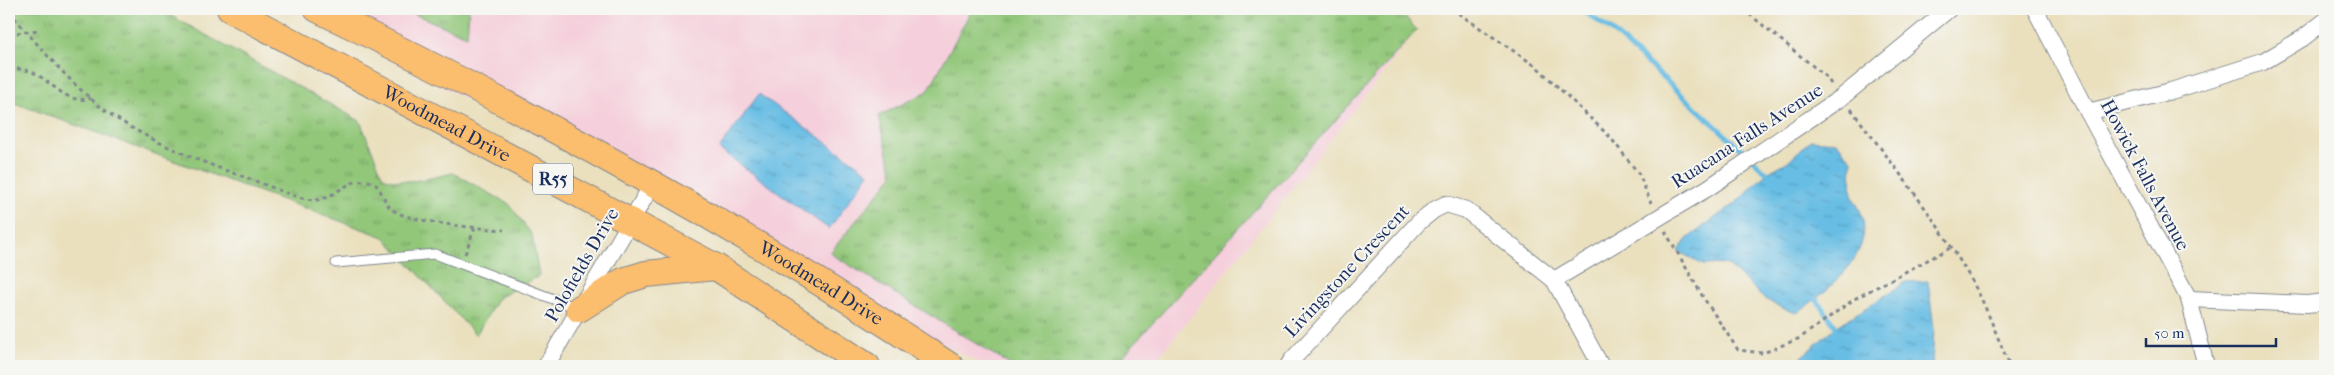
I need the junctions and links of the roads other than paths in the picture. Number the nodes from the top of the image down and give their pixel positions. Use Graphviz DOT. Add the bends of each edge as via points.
graph roads {
  1 [pos="230,9"];
  2 [pos="316,9"];
  3 [pos="1949,9"];
  4 [pos="2035,9"];
  5 [pos="2325,21"];
  6 [pos="2088,112"];
  7 [pos="652,183"];
  8 [pos="632,220"];
  9 [pos="336,263"];
  10 [pos="716,266"];
  11 [pos="1554,280"];
  12 [pos="2189,299"];
  13 [pos="2325,302"];
  14 [pos="579,309"];
  15 [pos="546,366"];
  16 [pos="867,366"];
  17 [pos="950,366"];
  18 [pos="1288,366"];
  19 [pos="1601,366"];
  20 [pos="2206,366"];
  1 -- 8 [label="main road, Woodmead Drive / R55"];
  2 -- 7 [label="main road, Woodmead Drive / R55" via="424,60"];
  3 -- 11 [label="street, Ruacana Falls Avenue" via="1842,97 1708,188"];
  4 -- 6 [label="street, Howick Falls Avenue"];
  5 -- 6 [label="street" via="2263,62 2171,91"];
  6 -- 12 [label="street, Howick Falls Avenue"];
  7 -- 8 [label="street, Polofields Drive"];
  7 -- 17 [label="main road, Woodmead Drive / R55" via="855,302"];
  8 -- 10 [label="main road, Woodmead Drive / R55"];
  8 -- 14 [label="street, Polofields Drive"];
  9 -- 14 [label="lane" via="435,254"];
  10 -- 14 [label="main road" via="646,274 623,281"];
  10 -- 16 [label="main road, Woodmead Drive / R55"];
  11 -- 18 [label="street, Livingstone Crescent" via="1466,210 1446,204 1419,222"];
  11 -- 19 [label="street, Livingstone Crescent"];
  12 -- 13 [label="street"];
  12 -- 20 [label="street, Howick Falls Avenue"];
  14 -- 15 [label="street, Polofields Drive"];
}
